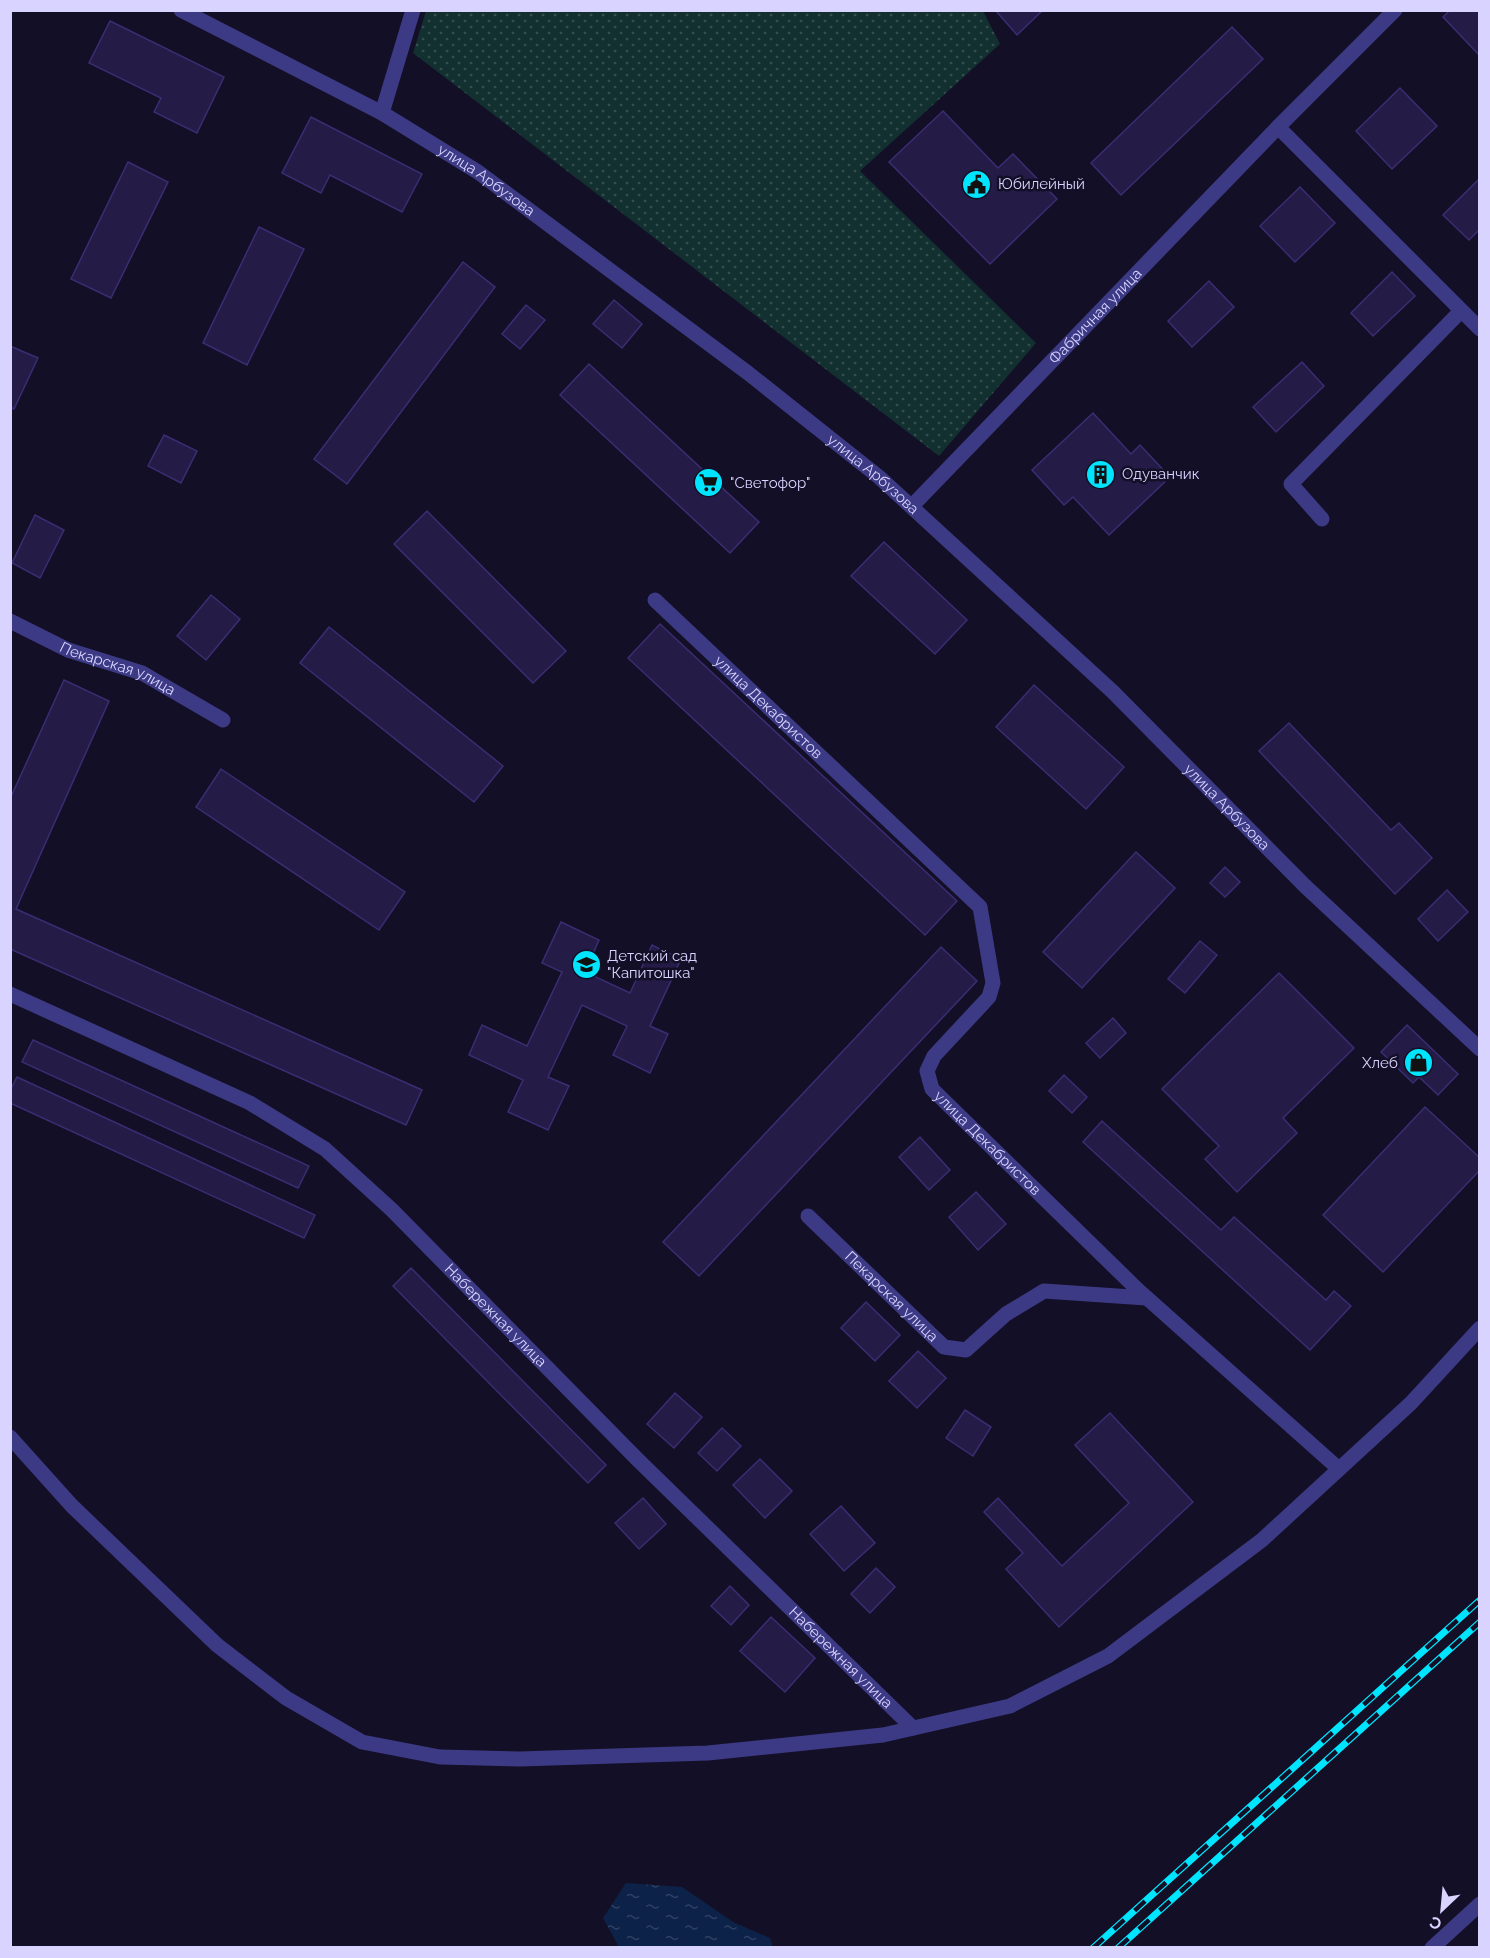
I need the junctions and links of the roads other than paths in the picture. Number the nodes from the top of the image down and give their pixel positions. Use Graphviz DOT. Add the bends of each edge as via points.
graph roads {
  1 [pos="181,10"];
  2 [pos="413,10"];
  3 [pos="1395,10"];
  4 [pos="382,113"];
  5 [pos="1278,127"];
  6 [pos="1461,311"];
  7 [pos="1479,329"];
  8 [pos="912,506"];
  9 [pos="1322,519"];
  10 [pos="655,600"];
  11 [pos="10,621"];
  12 [pos="223,720"];
  13 [pos="10,994"];
  14 [pos="1479,1049"];
  15 [pos="808,1216"];
  16 [pos="1146,1298"];
  17 [pos="1479,1328"];
  18 [pos="10,1437"];
  19 [pos="1339,1469"];
  20 [pos="913,1728"];
  21 [pos="1479,1904"];
  22 [pos="1432,1947"];
  1 -- 4 [label="street, улица Арбузова"];
  2 -- 4 [label="street"];
  3 -- 5 [label="street, Фабричная улица"];
  4 -- 8 [label="street, улица Арбузова" via="478,172 613,271"];
  5 -- 6 [label="street"];
  5 -- 8 [label="street, Фабричная улица"];
  6 -- 7 [label="street"];
  6 -- 9 [label="street" via="1291,484"];
  8 -- 14 [label="street, улица Арбузова" via="1113,692 1305,886"];
  10 -- 16 [label="street, улица Декабристов" via="980,907 993,984 989,997 934,1056 927,1071 932,1089"];
  11 -- 12 [label="street, Пекарская улица" via="68,650 142,673"];
  13 -- 20 [label="street, Набережная улица" via="250,1103 325,1149 392,1210 638,1460"];
  15 -- 16 [label="street, Пекарская улица" via="944,1347 966,1350 1006,1314 1044,1291"];
  16 -- 19 [label="street, улица Декабристов"];
  17 -- 19 [label="street" via="1411,1403"];
  18 -- 20 [label="street" via="72,1506 217,1645 286,1698 362,1742 440,1757 520,1759 708,1753 883,1736"];
  19 -- 20 [label="street" via="1262,1540 1108,1656 1010,1706"];
  21 -- 22 [label="street"];
}
